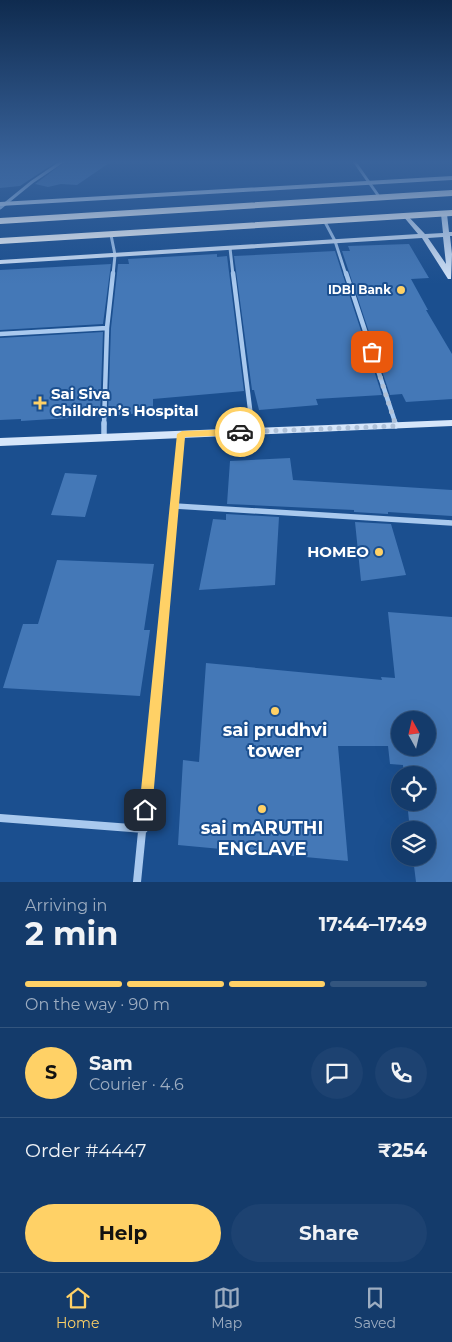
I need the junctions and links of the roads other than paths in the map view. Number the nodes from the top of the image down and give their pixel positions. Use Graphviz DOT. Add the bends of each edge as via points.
graph roads {
  1 [pos="37,202"];
  2 [pos="318,202"];
  3 [pos="3,204"];
  4 [pos="0,208"];
  5 [pos="172,212"];
  6 [pos="448,213"];
  7 [pos="406,216"];
  8 [pos="0,222"];
  9 [pos="325,222"];
  10 [pos="172,230"];
  11 [pos="450,234"];
  12 [pos="111,235"];
  13 [pos="422,235"];
  14 [pos="0,241"];
  15 [pos="335,241"];
  16 [pos="230,248"];
  17 [pos="115,255"];
  18 [pos="0,262"];
  19 [pos="452,278"];
  20 [pos="107,328"];
  21 [pos="0,334"];
  22 [pos="452,423"];
  23 [pos="396,426"];
  24 [pos="253,432"];
  25 [pos="182,434"];
  26 [pos="104,438"];
  27 [pos="0,442"];
  28 [pos="175,506"];
  29 [pos="452,523"];
  30 [pos="0,818"];
  31 [pos="144,829"];
  32 [pos="137,882"];
  1 -- 3 [label="street"];
  2 -- 5 [label="highway"];
  3 -- 4 [label="street"];
  5 -- 8 [label="highway"];
  5 -- 10 [label="highway"];
  6 -- 7 [label="highway"];
  6 -- 11 [label="street"];
  7 -- 9 [label="highway"];
  7 -- 13 [label="street"];
  9 -- 10 [label="highway"];
  9 -- 15 [label="street"];
  10 -- 12 [label="highway"];
  11 -- 13 [label="street"];
  11 -- 19 [label="street"];
  12 -- 14 [label="highway"];
  12 -- 17 [label="street"];
  13 -- 15 [label="street"];
  13 -- 19 [label="street"];
  15 -- 16 [label="street"];
  15 -- 23 [label="street"];
  16 -- 17 [label="street"];
  16 -- 24 [label="street"];
  17 -- 18 [label="street"];
  17 -- 20 [label="street"];
  20 -- 21 [label="street"];
  20 -- 26 [label="street"];
  22 -- 23 [label="street"];
  23 -- 24 [label="street"];
  24 -- 25 [label="street"];
  25 -- 26 [label="street"];
  25 -- 28 [label="street"];
  26 -- 27 [label="street"];
  28 -- 29 [label="street"];
  28 -- 31 [label="street"];
  30 -- 31 [label="street"];
  31 -- 32 [label="street"];
}
